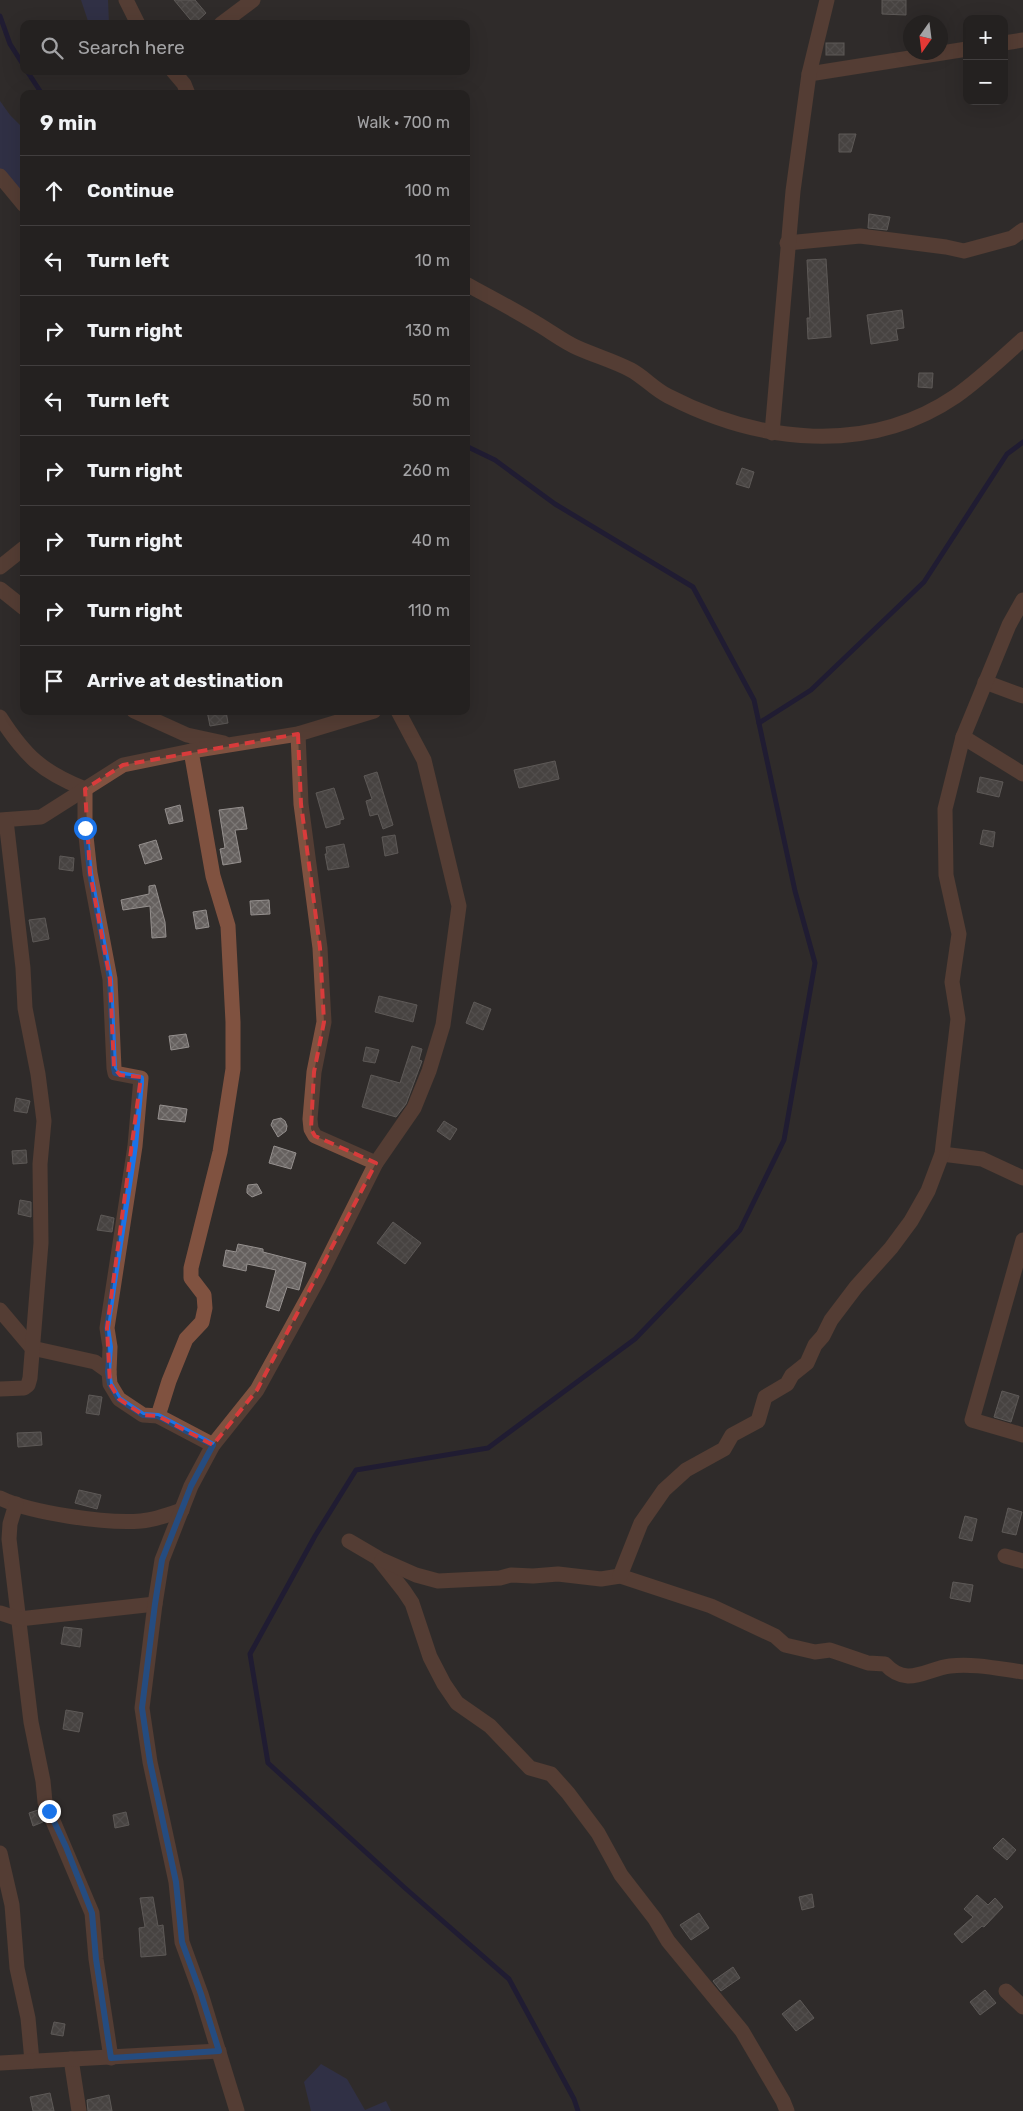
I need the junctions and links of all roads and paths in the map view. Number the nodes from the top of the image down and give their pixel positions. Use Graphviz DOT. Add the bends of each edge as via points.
graph roads {
  1 [pos="126,0"];
  2 [pos="253,0"];
  3 [pos="827,0"];
  4 [pos="136,20"];
  5 [pos="226,20"];
  6 [pos="1023,40"];
  7 [pos="1008,42"];
  8 [pos="963,50"];
  9 [pos="809,74"];
  10 [pos="176,75"];
  11 [pos="186,90"];
  12 [pos="0,176"];
  13 [pos="20,200"];
  14 [pos="1023,230"];
  15 [pos="787,243"];
  16 [pos="470,286"];
  17 [pos="1023,339"];
  18 [pos="772,432"];
  19 [pos="20,551"];
  20 [pos="0,568"];
  21 [pos="0,589"];
  22 [pos="1023,600"];
  23 [pos="20,605"];
  24 [pos="985,682"];
  25 [pos="1023,696"];
  26 [pos="143,715"];
  27 [pos="361,715"];
  28 [pos="400,715"];
  29 [pos="0,717"];
  30 [pos="298,734"];
  31 [pos="963,737"];
  32 [pos="230,745"];
  33 [pos="191,751"];
  34 [pos="1023,774"];
  35 [pos="85,789"];
  36 [pos="3,820"];
  37 [pos="942,1154"];
  38 [pos="376,1164"];
  39 [pos="1023,1178"];
  40 [pos="1023,1240"];
  41 [pos="0,1310"];
  42 [pos="32,1348"];
  43 [pos="108,1372"];
  44 [pos="0,1389"];
  45 [pos="158,1416"];
  46 [pos="1023,1435"];
  47 [pos="213,1445"];
  48 [pos="0,1498"];
  49 [pos="16,1504"];
  50 [pos="182,1510"];
  51 [pos="349,1541"];
  52 [pos="1005,1556"];
  53 [pos="378,1558"];
  54 [pos="1023,1561"];
  55 [pos="620,1576"];
  56 [pos="155,1604"];
  57 [pos="0,1614"];
  58 [pos="19,1619"];
  59 [pos="1023,1672"];
  60 [pos="0,1853"];
  61 [pos="1006,1991"];
  62 [pos="1023,2007"];
  63 [pos="219,2051"];
  64 [pos="111,2058"];
  65 [pos="71,2059"];
  66 [pos="32,2061"];
  67 [pos="0,2062"];
  68 [pos="79,2111"];
  69 [pos="237,2111"];
  70 [pos="787,2111"];
  1 -- 4 [label="street"];
  2 -- 5 [label="street"];
  3 -- 9 [label="street"];
  6 -- 7 [label="street"];
  8 -- 9 [label="street"];
  9 -- 15 [label="street"];
  10 -- 11 [label="street"];
  12 -- 13 [label="street"];
  14 -- 15 [label="street" via="1012,238 964,251 860,236"];
  15 -- 18 [label="street"];
  16 -- 18 [label="street" via="578,348 634,371 669,397 723,418"];
  17 -- 18 [label="street" via="956,396 893,426 846,436"];
  19 -- 20 [label="street"];
  21 -- 23 [label="street"];
  22 -- 24 [label="street"];
  24 -- 25 [label="street"];
  24 -- 31 [label="street"];
  26 -- 32 [label="street" via="187,735"];
  27 -- 30 [label="street"];
  28 -- 38 [label="street" via="424,760 458,906 443,1025 429,1072 414,1108"];
  29 -- 35 [label="street" via="18,745 37,763 58,778"];
  30 -- 32 [label="street"];
  30 -- 38 [label="street" via="300,804 320,948 324,1022 314,1072 311,1129 315,1136"];
  31 -- 34 [label="street"];
  31 -- 37 [label="street" via="945,809 946,875 959,934 952,982 958,1019"];
  32 -- 33 [label="street"];
  33 -- 35 [label="street" via="123,765"];
  33 -- 45 [label="street" via="212,876 228,926 233,1068 220,1152 191,1268 191,1278 204,1295 202,1322 186,1338"];
  35 -- 36 [label="street" via="41,817"];
  35 -- 43 [label="street" via="90,873 110,979 114,1068 115,1073 141,1078 135,1146 107,1328 110,1347"];
  36 -- 42 [label="street" via="23,968 25,1008 44,1121 40,1164 41,1243"];
  37 -- 39 [label="street" via="982,1159"];
  37 -- 55 [label="street" via="928,1191 911,1221 831,1320 807,1363 792,1375 787,1384 765,1398 758,1421 732,1435 724,1449 686,1470 664,1490 641,1523"];
  38 -- 47 [label="street" via="257,1390"];
  40 -- 46 [label="street" via="972,1420"];
  41 -- 42 [label="street"];
  42 -- 43 [label="street" via="95,1362"];
  42 -- 44 [label="street" via="28,1384 24,1388"];
  43 -- 45 [label="street" via="110,1384 119,1399 143,1415"];
  45 -- 47 [label="street"];
  47 -- 50 [label="street" via="200,1466"];
  48 -- 49 [label="street"];
  49 -- 50 [label="street" via="102,1521 157,1519"];
  49 -- 58 [label="street" via="9,1539"];
  50 -- 56 [label="street" via="162,1560"];
  51 -- 53 [label="street"];
  52 -- 54 [label="street"];
  53 -- 55 [label="street" via="438,1581 512,1575 558,1574 602,1580"];
  53 -- 70 [label="street" via="412,1603 430,1657 457,1703 490,1726 530,1768 551,1774 568,1793 668,1941 742,2031"];
  55 -- 59 [label="street" via="711,1606 798,1650 836,1652 868,1663 885,1664 911,1676 949,1666"];
  56 -- 58 [label="street"];
  56 -- 63 [label="street" via="142,1708 147,1744 176,1882 182,1942"];
  57 -- 58 [label="street"];
  58 -- 64 [label="street" via="31,1722 45,1802 92,1913"];
  60 -- 66 [label="street" via="12,1905 17,1968 28,2018"];
  61 -- 62 [label="street"];
  63 -- 64 [label="street"];
  63 -- 69 [label="street"];
  64 -- 65 [label="street"];
  65 -- 66 [label="street"];
  65 -- 68 [label="street"];
  66 -- 67 [label="street"];
}
